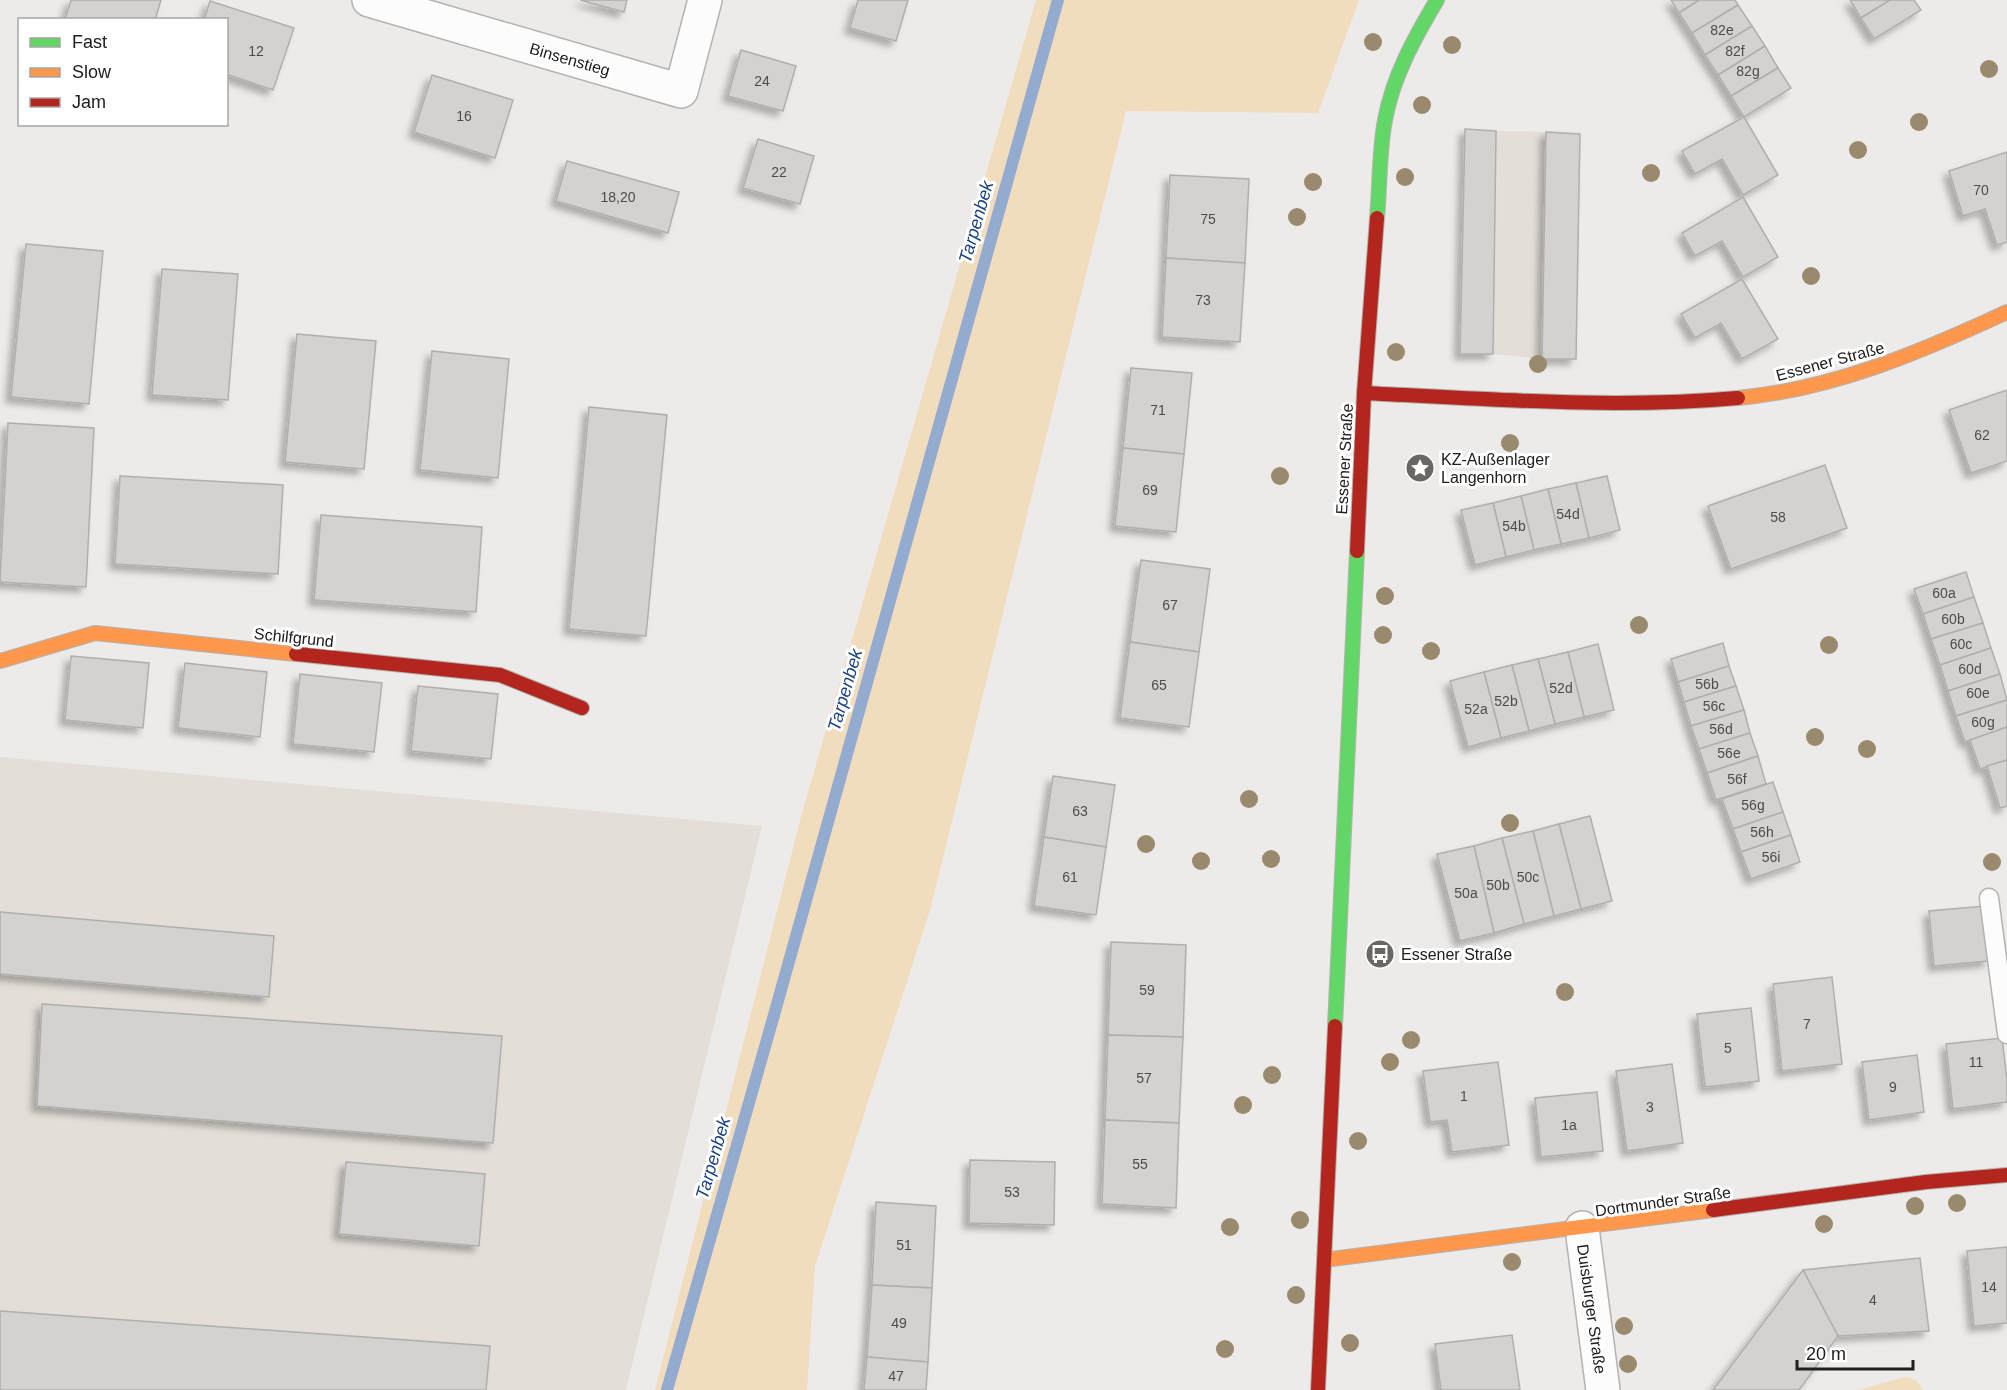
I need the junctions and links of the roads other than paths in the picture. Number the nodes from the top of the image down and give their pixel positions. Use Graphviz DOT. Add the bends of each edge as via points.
graph roads {
  1 [pos="369,0"];
  2 [pos="705,0"];
  3 [pos="1437,0"];
  4 [pos="2007,312"];
  5 [pos="1364,393"];
  6 [pos="0,662"];
  7 [pos="582,708"];
  8 [pos="1989,898"];
  9 [pos="2007,1034"];
  10 [pos="2007,1175"];
  11 [pos="1582,1228"];
  12 [pos="1324,1260"];
  13 [pos="1318,1390"];
  14 [pos="1603,1390"];
  1 -- 2 [label="street, Binsenstieg" via="681,91"];
  3 -- 5 [label="street, Essener Straße" via="1397,77 1385,120"];
  4 -- 5 [label="street, Essener Straße" via="1872,370 1760,396 1635,404"];
  5 -- 12 [label="street, Essener Straße"];
  6 -- 7 [label="street, Schilfgrund" via="95,633 500,675"];
  8 -- 9 [label="lane"];
  10 -- 11 [label="street, Dortmunder Straße" via="1926,1182"];
  11 -- 12 [label="street, Dortmunder Straße"];
  11 -- 14 [label="street, Duisburger Straße"];
  12 -- 13 [label="street, Essener Straße"];
}
